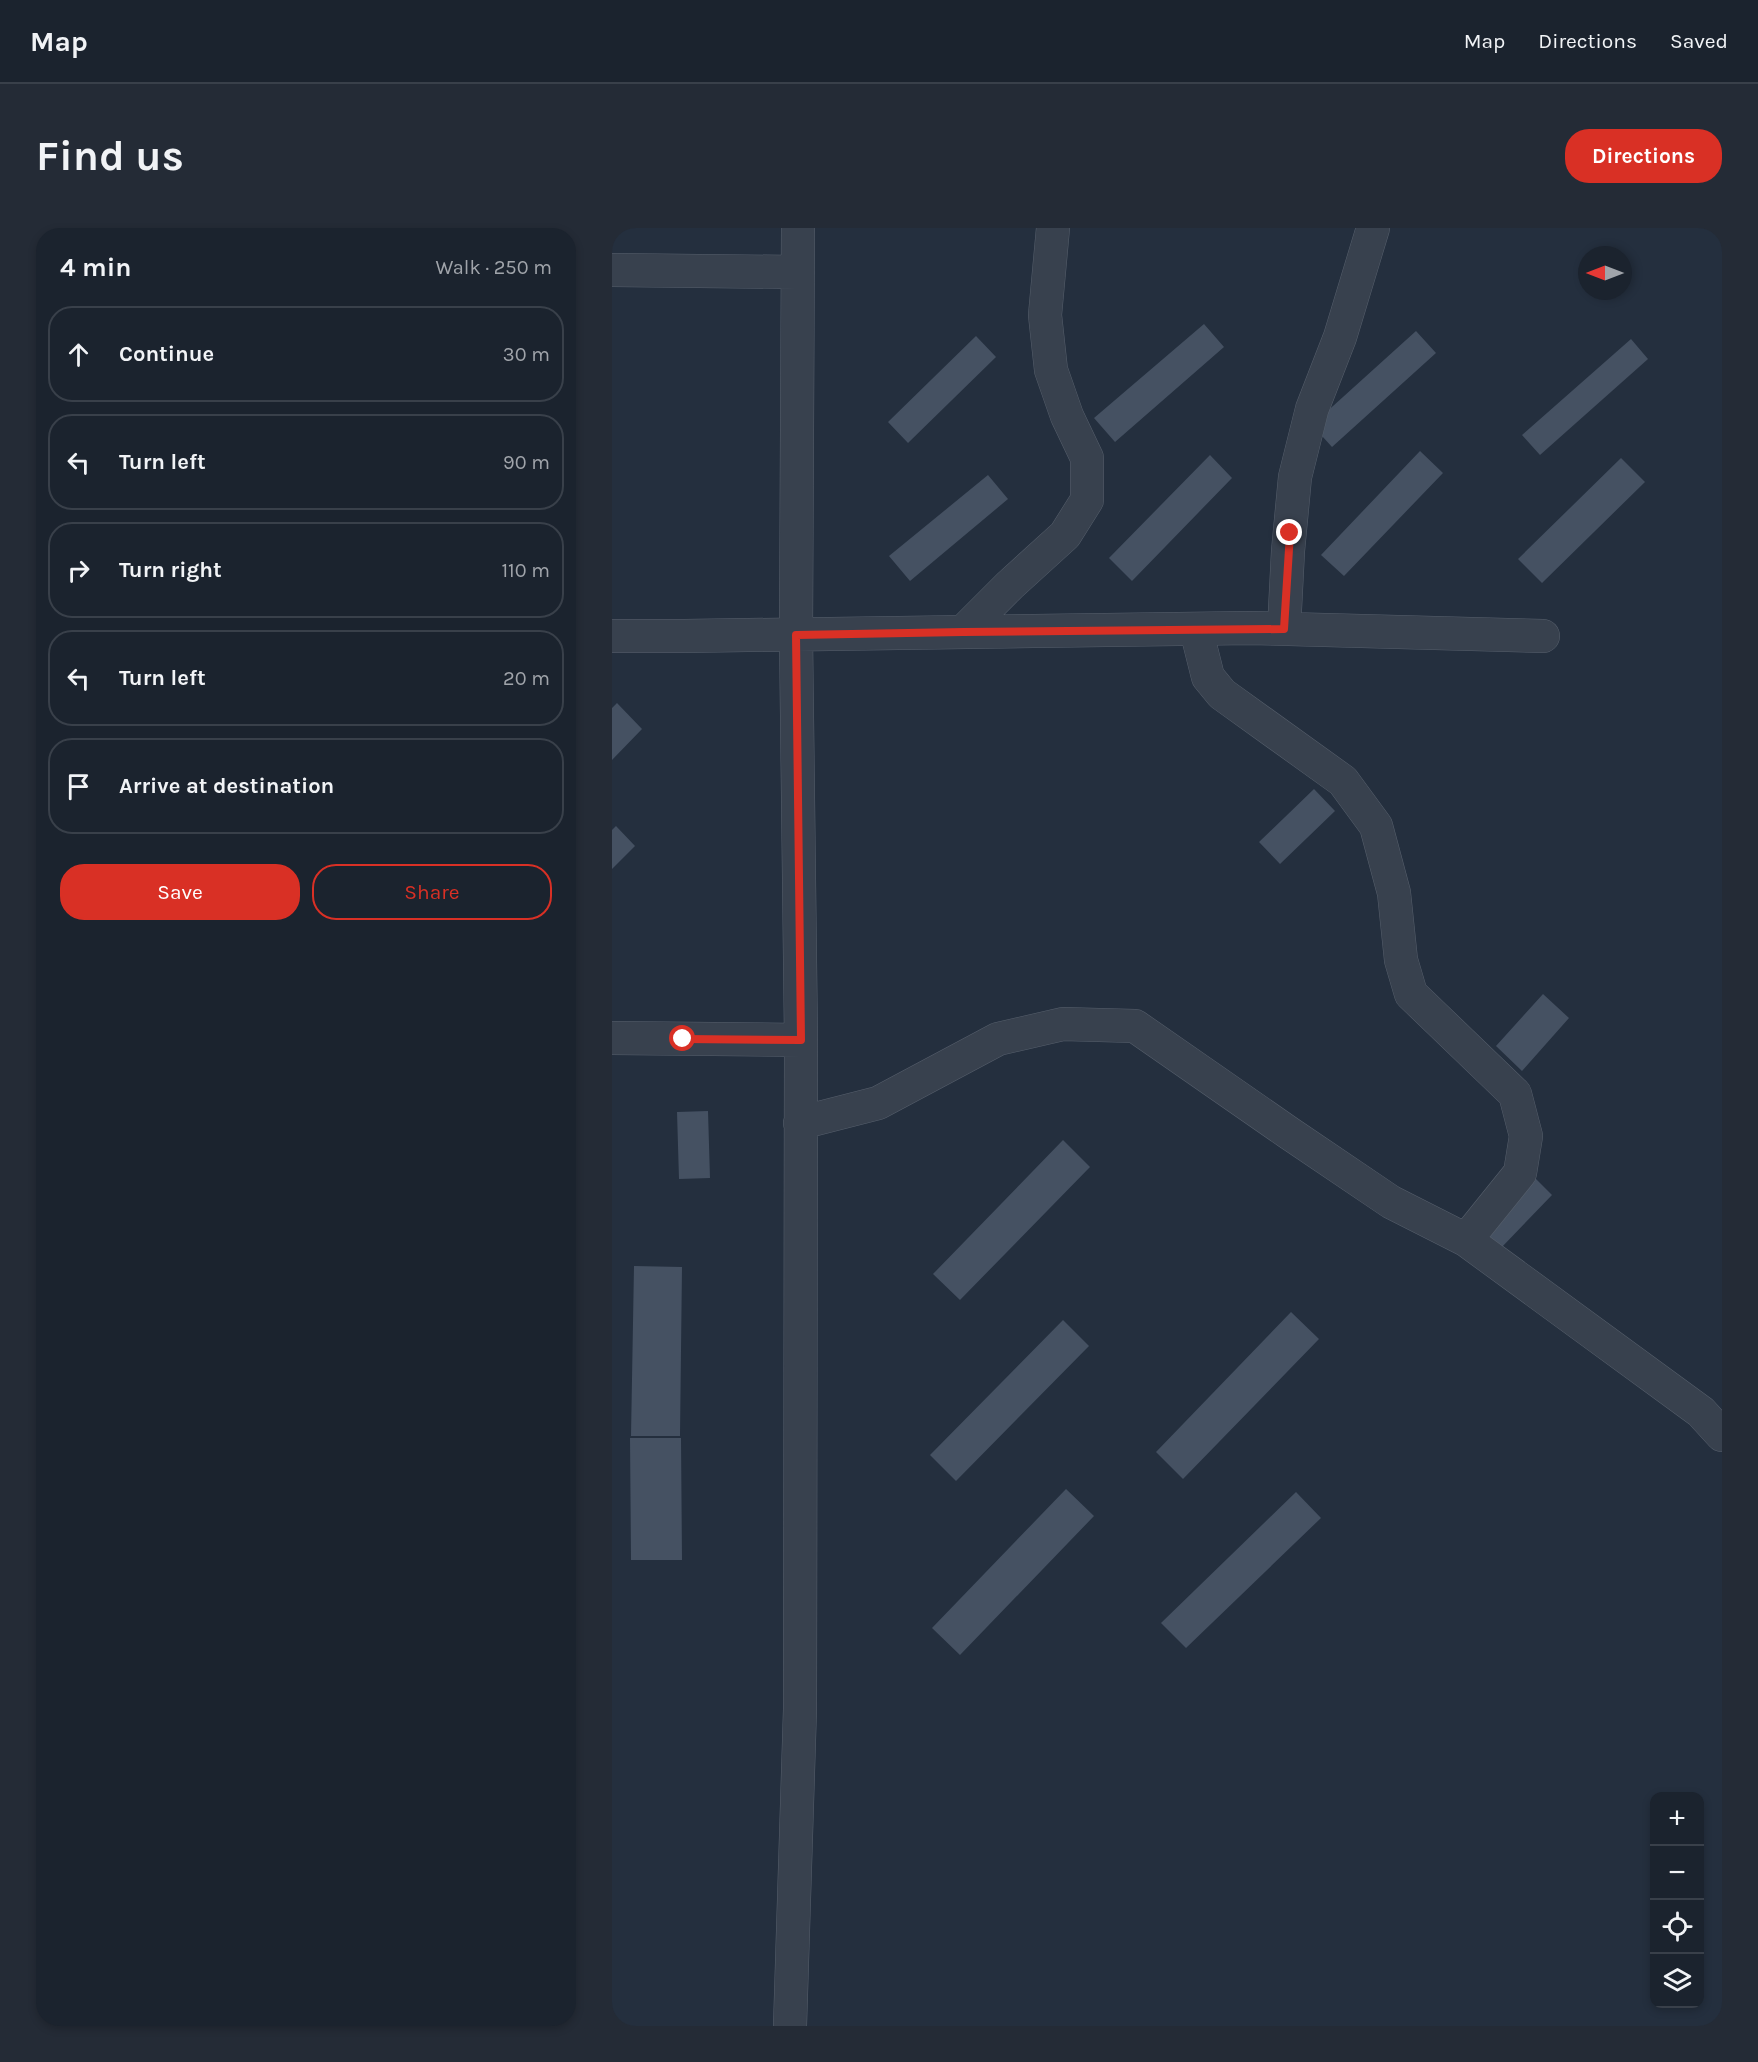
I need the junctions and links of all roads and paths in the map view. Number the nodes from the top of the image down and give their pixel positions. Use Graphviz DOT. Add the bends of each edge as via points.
graph roads {
  1 [pos="798,228"];
  2 [pos="1053,228"];
  3 [pos="1373,228"];
  4 [pos="612,270"];
  5 [pos="798,272"];
  6 [pos="1196,629"];
  7 [pos="1284,629"];
  8 [pos="963,632"];
  9 [pos="796,635"];
  10 [pos="612,636"];
  11 [pos="1543,636"];
  12 [pos="612,1038"];
  13 [pos="801,1040"];
  14 [pos="800,1123"];
  15 [pos="1466,1240"];
  16 [pos="1722,1435"];
  17 [pos="790,2026"];
  1 -- 5 [label="street"];
  2 -- 8 [label="street" via="1045,315 1051,370 1087,458 1087,500 1065,535"];
  3 -- 7 [label="street" via="1340,336 1312,409 1295,477"];
  4 -- 5 [label="street"];
  5 -- 9 [label="street"];
  6 -- 7 [label="street"];
  6 -- 8 [label="street"];
  6 -- 15 [label="street" via="1208,677 1222,694 1343,781 1376,826 1394,894 1401,960 1411,994 1515,1094 1526,1136 1520,1173"];
  7 -- 11 [label="street"];
  8 -- 9 [label="street"];
  9 -- 10 [label="street"];
  9 -- 13 [label="street"];
  12 -- 13 [label="street"];
  13 -- 14 [label="street"];
  14 -- 15 [label="street" via="878,1103 998,1039 1063,1024 1135,1026 1391,1202"];
  14 -- 17 [label="street" via="800,1709"];
  15 -- 16 [label="street" via="1701,1412"];
}
